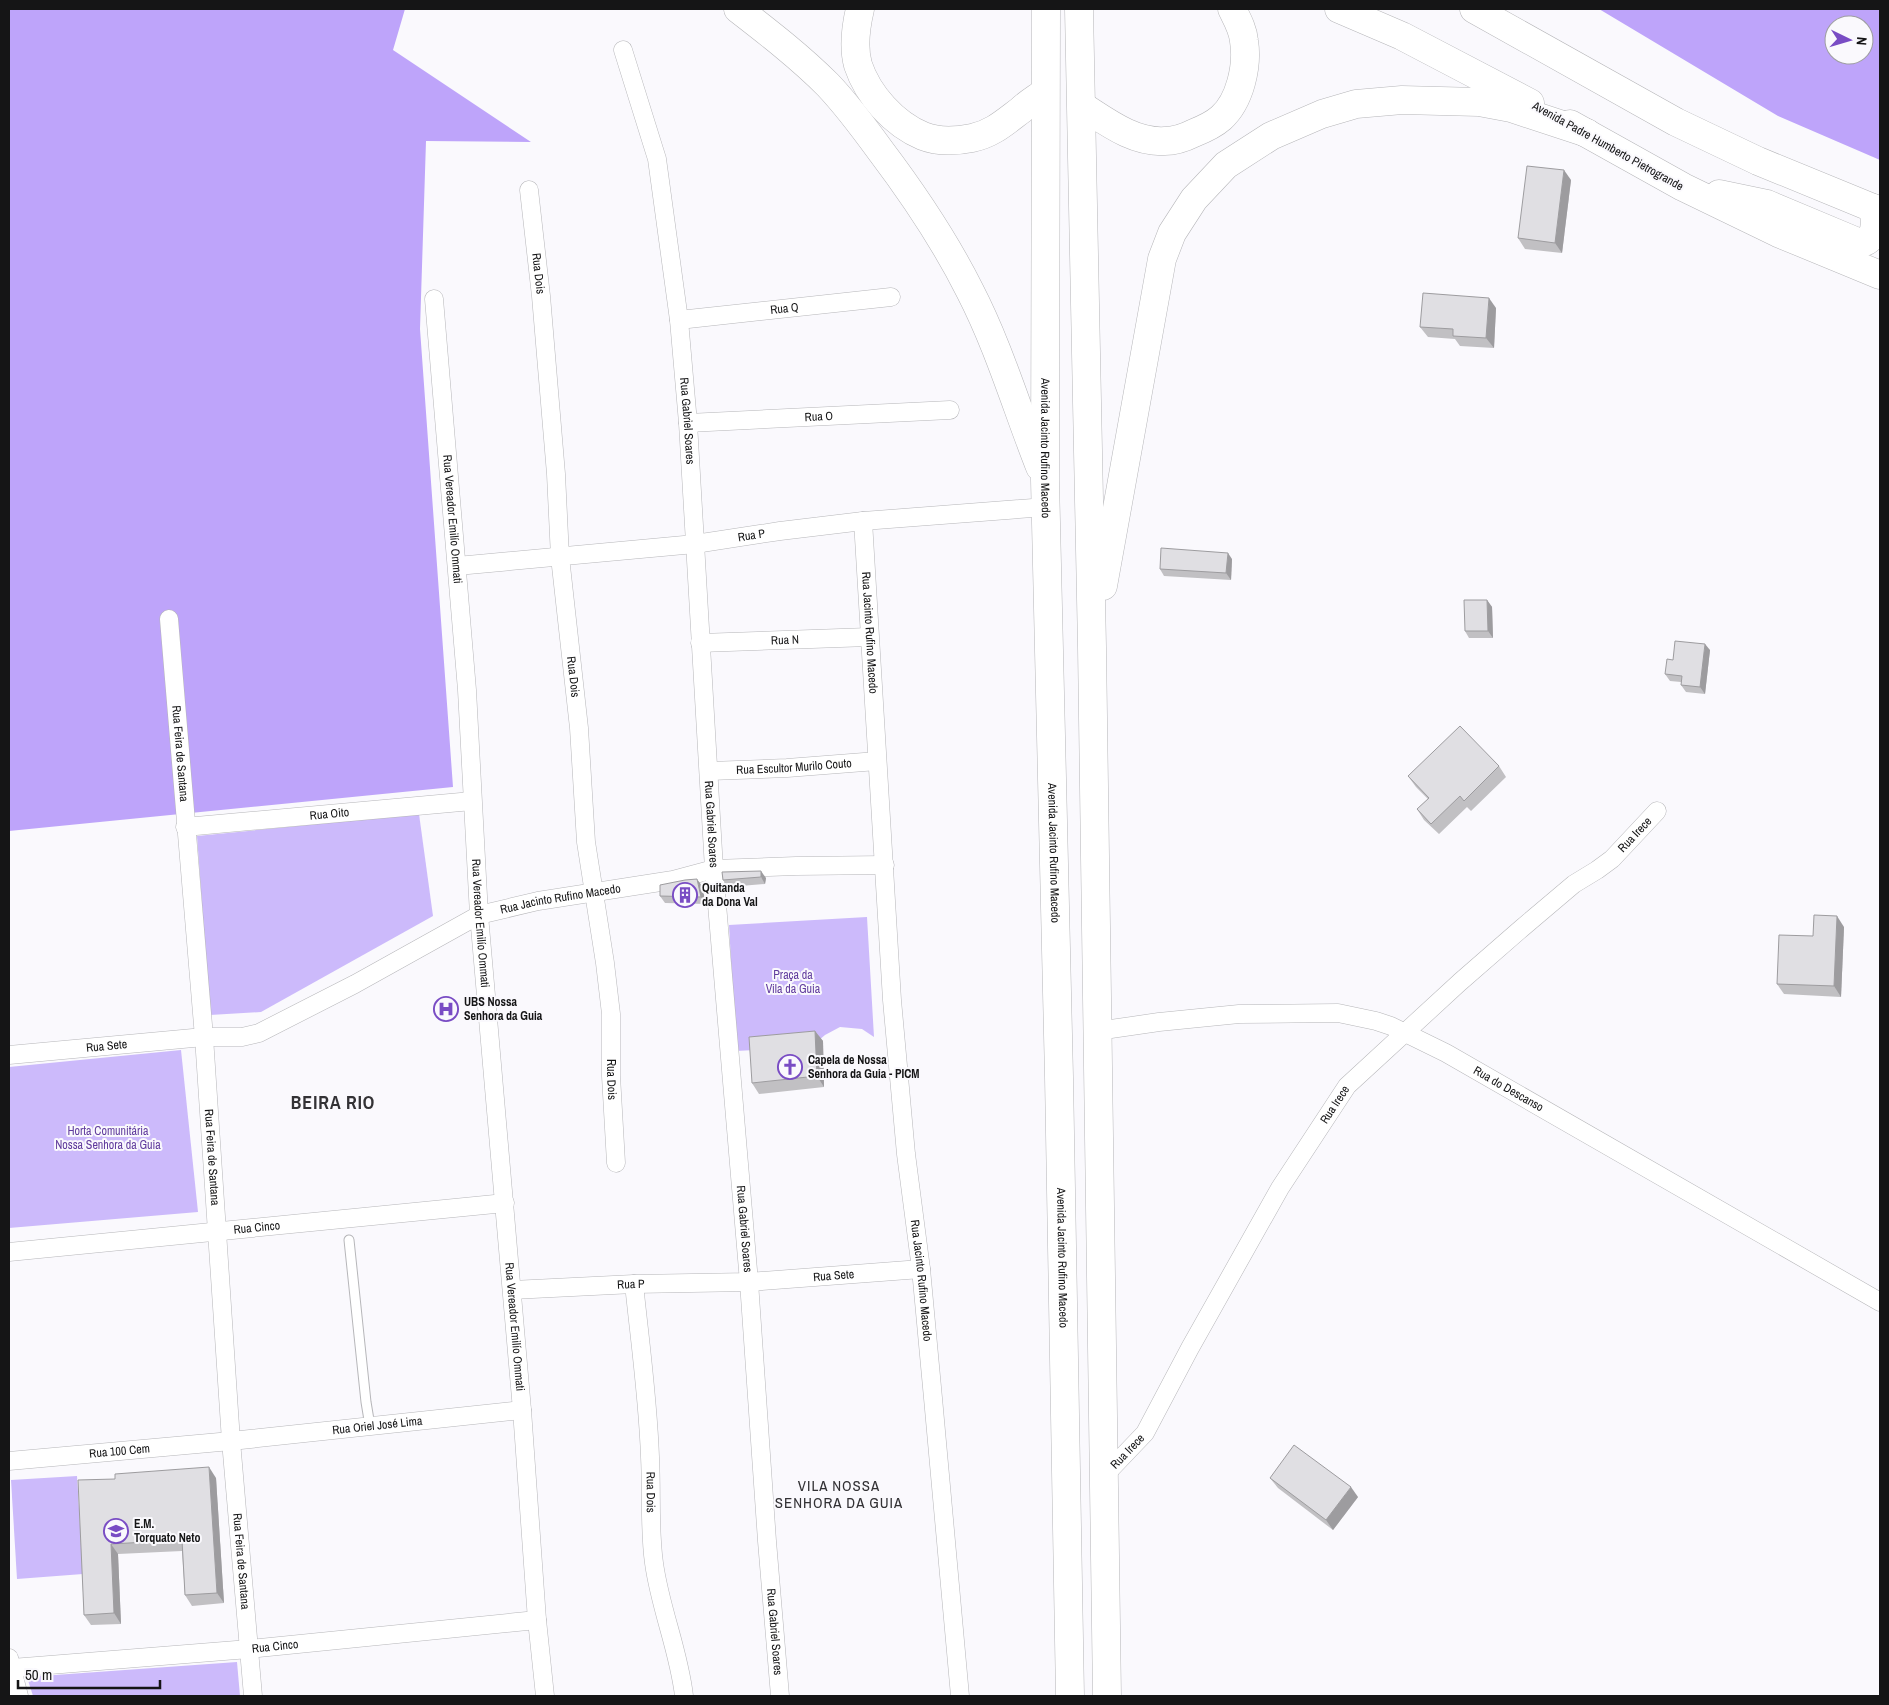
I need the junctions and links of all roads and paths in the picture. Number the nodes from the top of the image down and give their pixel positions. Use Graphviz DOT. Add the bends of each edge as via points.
graph roads {
  1 [pos="738,9"];
  2 [pos="860,9"];
  3 [pos="1046,9"];
  4 [pos="1080,9"];
  5 [pos="1232,9"];
  6 [pos="1339,9"];
  7 [pos="1474,9"];
  8 [pos="623,50"];
  9 [pos="1046,92"];
  10 [pos="1082,106"];
  11 [pos="1587,133"];
  12 [pos="1681,187"];
  13 [pos="529,190"];
  14 [pos="1876,210"];
  15 [pos="1880,275"];
  16 [pos="891,297"];
  17 [pos="434,299"];
  18 [pos="679,320"];
  19 [pos="950,410"];
  20 [pos="688,423"];
  21 [pos="1045,480"];
  22 [pos="1046,507"];
  23 [pos="863,521"];
  24 [pos="695,544"];
  25 [pos="560,557"];
  26 [pos="457,566"];
  27 [pos="169,619"];
  28 [pos="869,637"];
  29 [pos="700,643"];
  30 [pos="1092,647"];
  31 [pos="877,761"];
  32 [pos="710,771"];
  33 [pos="472,801"];
  34 [pos="1657,811"];
  35 [pos="185,827"];
  36 [pos="1054,836"];
  37 [pos="885,865"];
  38 [pos="714,869"];
  39 [pos="592,892"];
  40 [pos="479,915"];
  41 [pos="1096,942"];
  42 [pos="1097,1032"];
  43 [pos="1405,1033"];
  44 [pos="204,1037"];
  45 [pos="9,1054"];
  46 [pos="1059,1077"];
  47 [pos="616,1163"];
  48 [pos="1099,1193"];
  49 [pos="505,1203"];
  50 [pos="216,1232"];
  51 [pos="349,1240"];
  52 [pos="9,1252"];
  53 [pos="921,1269"];
  54 [pos="749,1282"];
  55 [pos="634,1284"];
  56 [pos="512,1290"];
  57 [pos="1880,1302"];
  58 [pos="522,1410"];
  59 [pos="370,1426"];
  60 [pos="231,1440"];
  61 [pos="9,1461"];
  62 [pos="1104,1476"];
  63 [pos="537,1620"];
  64 [pos="249,1649"];
  65 [pos="10,1663"];
  66 [pos="19,1696"];
  67 [pos="253,1696"];
  68 [pos="544,1696"];
  69 [pos="684,1696"];
  70 [pos="780,1696"];
  71 [pos="960,1696"];
  72 [pos="1070,1696"];
  73 [pos="1107,1696"];
  1 -- 21 [label="main road" via="787,48 841,100 939,234 992,338"];
  2 -- 9 [label="main road" via="855,46 865,83 893,118 922,136 951,140 987,134"];
  3 -- 9 [label="main road, Avenida Jacinto Rufino Macedo"];
  4 -- 10 [label="main road"];
  5 -- 10 [label="main road" via="1244,41 1240,85 1234,102 1210,126 1165,142 1132,136"];
  6 -- 11 [label="main road, Avenida Padre Humberto Pietrogrande" via="1402,36"];
  7 -- 14 [label="main road" via="1676,122 1758,161"];
  8 -- 18 [label="street, Rua Gabriel Soares" via="657,159"];
  9 -- 21 [label="main road, Avenida Jacinto Rufino Macedo"];
  10 -- 30 [label="main road"];
  11 -- 12 [label="main road, Avenida Padre Humberto Pietrogrande"];
  11 -- 30 [label="main road" via="1511,108 1479,102 1402,100 1356,104 1322,114 1271,136 1226,165 1194,199 1172,233 1162,259"];
  12 -- 14 [label="main road" via="1767,204 1860,243 1867,241 1872,234"];
  12 -- 15 [label="main road, Avenida Padre Humberto Pietrogrande" via="1778,233"];
  13 -- 25 [label="street, Rua Dois" via="541,296"];
  16 -- 18 [label="street, Rua Q"];
  17 -- 26 [label="street, Rua Vereador Emilío Ommati"];
  18 -- 20 [label="street, Rua Gabriel Soares"];
  19 -- 20 [label="street, Rua O"];
  20 -- 24 [label="street, Rua Gabriel Soares"];
  21 -- 22 [label="main road, Avenida Jacinto Rufino Macedo"];
  22 -- 23 [label="street, Rua P"];
  22 -- 36 [label="main road, Avenida Jacinto Rufino Macedo"];
  23 -- 24 [label="street, Rua P"];
  23 -- 28 [label="street, Rua Jacinto Rufino Macedo"];
  24 -- 25 [label="street, Rua P"];
  24 -- 29 [label="street, Rua Gabriel Soares"];
  25 -- 26 [label="street, Rua P"];
  25 -- 39 [label="street, Rua Dois" via="579,728"];
  26 -- 33 [label="street, Rua Vereador Emilío Ommati"];
  27 -- 35 [label="street, Rua Feira de Santana"];
  28 -- 29 [label="street, Rua N"];
  28 -- 31 [label="street, Rua Jacinto Rufino Macedo"];
  29 -- 32 [label="street, Rua Gabriel Soares"];
  30 -- 41 [label="main road"];
  31 -- 32 [label="street, Rua Escultor Murilo Couto"];
  31 -- 37 [label="street, Rua Jacinto Rufino Macedo"];
  32 -- 38 [label="street, Rua Gabriel Soares"];
  33 -- 35 [label="street, Rua Oito"];
  33 -- 40 [label="street, Rua Vereador Emilío Ommati"];
  34 -- 43 [label="street, Rua Irece" via="1612,859 1574,884"];
  35 -- 44 [label="street, Rua Feira de Santana"];
  36 -- 41 [label="main road" via="1066,814 1077,813 1080,820 1081,873"];
  36 -- 46 [label="main road, Avenida Jacinto Rufino Macedo"];
  37 -- 38 [label="street, Rua Jacinto Rufino Macedo"];
  37 -- 53 [label="street, Rua Jacinto Rufino Macedo" via="898,1074"];
  38 -- 39 [label="street, Rua Jacinto Rufino Macedo" via="647,885"];
  38 -- 54 [label="street, Rua Gabriel Soares"];
  39 -- 40 [label="street, Rua Jacinto Rufino Macedo"];
  39 -- 47 [label="street, Rua Dois" via="611,1014"];
  40 -- 44 [label="street, Rua Jacinto Rufino Macedo" via="259,1033 242,1037"];
  40 -- 49 [label="street, Rua Vereador Emilío Ommati"];
  41 -- 42 [label="main road"];
  42 -- 43 [label="street, Rua do Descanso" via="1239,1014 1312,1012 1376,1020"];
  42 -- 48 [label="main road"];
  43 -- 57 [label="street, Rua do Descanso"];
  43 -- 62 [label="street, Rua Irece" via="1347,1086 1330,1110 1275,1196 1145,1433"];
  44 -- 45 [label="street, Rua Sete"];
  44 -- 50 [label="street, Rua Feira de Santana"];
  46 -- 48 [label="main road" via="1069,1153 1070,1201 1074,1210 1086,1213"];
  46 -- 72 [label="main road, Avenida Jacinto Rufino Macedo"];
  48 -- 62 [label="main road"];
  49 -- 50 [label="street, Rua Cinco"];
  49 -- 56 [label="street, Rua Vereador Emilío Ommati"];
  50 -- 52 [label="street, Rua Cinco"];
  50 -- 60 [label="street, Rua Feira de Santana"];
  51 -- 59 [label="lane"];
  53 -- 54 [label="street, Rua Sete"];
  53 -- 71 [label="street, Rua Jacinto Rufino Macedo"];
  54 -- 55 [label="street, Rua P"];
  54 -- 70 [label="street, Rua Gabriel Soares"];
  55 -- 56 [label="street, Rua P"];
  55 -- 69 [label="street, Rua Dois" via="646,1386 654,1563"];
  56 -- 58 [label="street, Rua Vereador Emilío Ommati"];
  58 -- 59 [label="street, Rua Oriel José Lima"];
  58 -- 63 [label="street, Rua Vereador Emilío Ommati"];
  59 -- 60 [label="street, Rua Oriel José Lima"];
  60 -- 61 [label="street, Rua 100 Cem"];
  60 -- 64 [label="street, Rua Feira de Santana"];
  62 -- 73 [label="main road"];
  63 -- 64 [label="street, Rua Cinco"];
  63 -- 68 [label="street, Rua Vereador Emilío Ommati"];
  64 -- 65 [label="street, Rua Cinco"];
  64 -- 67 [label="street, Rua Feira de Santana"];
  65 -- 66 [label="street"];
}
